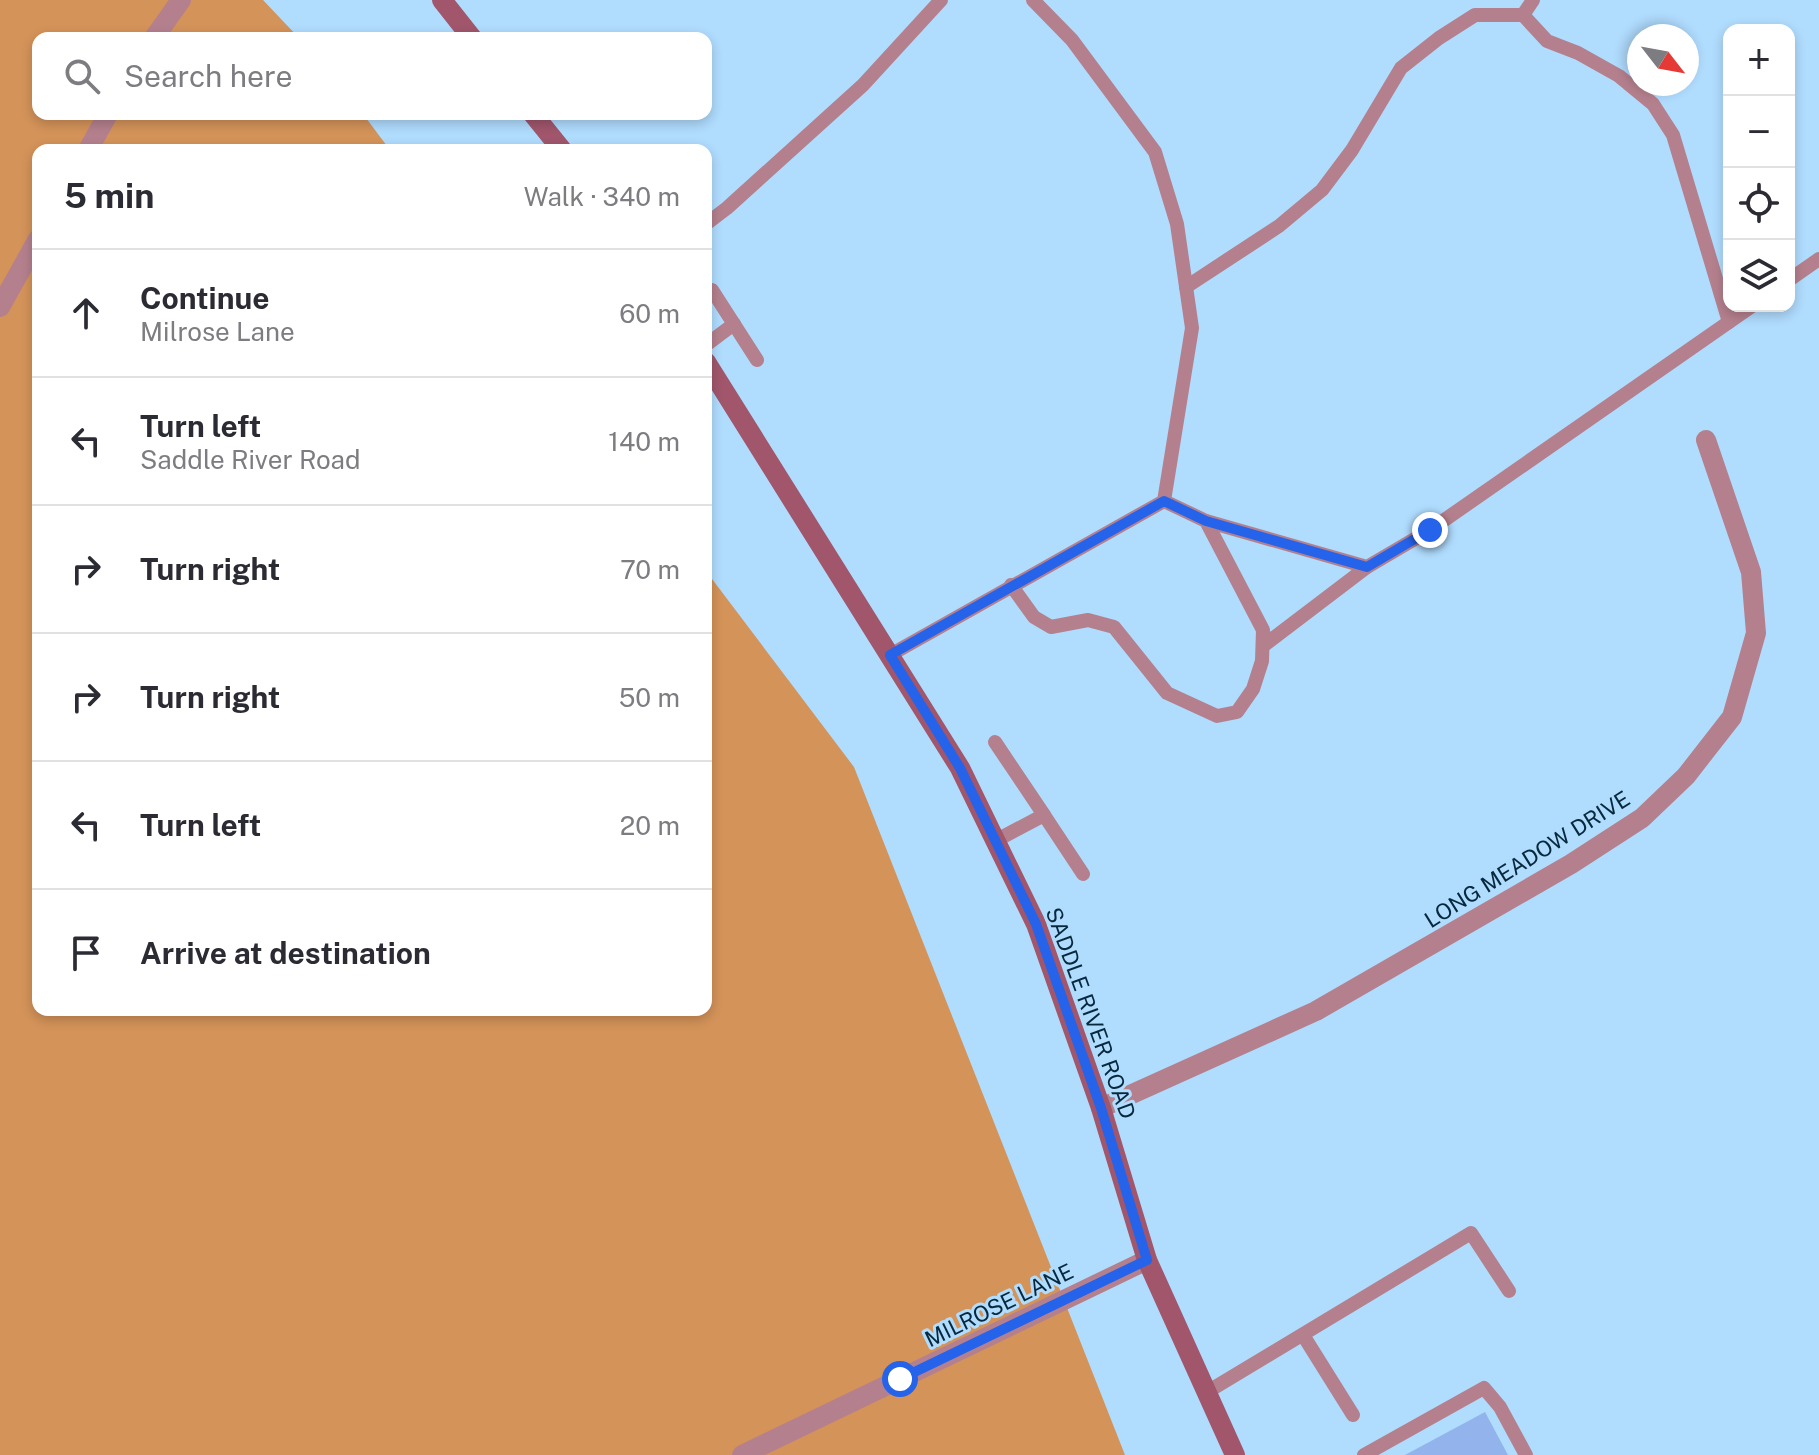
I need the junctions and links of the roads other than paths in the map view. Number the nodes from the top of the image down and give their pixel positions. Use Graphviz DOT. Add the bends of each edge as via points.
graph roads {
  1 [pos="181,0"];
  2 [pos="442,0"];
  3 [pos="941,0"];
  4 [pos="1033,0"];
  5 [pos="1533,0"];
  6 [pos="1523,15"];
  7 [pos="158,32"];
  8 [pos="467,32"];
  9 [pos="105,120"];
  10 [pos="538,120"];
  11 [pos="91,144"];
  12 [pos="557,144"];
  13 [pos="712,219"];
  14 [pos="32,250"];
  15 [pos="1819,259"];
  16 [pos="1795,276"];
  17 [pos="1186,287"];
  18 [pos="712,290"];
  19 [pos="0,307"];
  20 [pos="1743,312"];
  21 [pos="1729,322"];
  22 [pos="734,324"];
  23 [pos="712,340"];
  24 [pos="757,360"];
  25 [pos="712,372"];
  26 [pos="1706,440"];
  27 [pos="1164,501"];
  28 [pos="1206,521"];
  29 [pos="1367,567"];
  30 [pos="1011,585"];
  31 [pos="1263,646"];
  32 [pos="890,655"];
  33 [pos="995,742"];
  34 [pos="1044,815"];
  35 [pos="995,841"];
  36 [pos="1083,874"];
  37 [pos="1101,1108"];
  38 [pos="1147,1260"];
  39 [pos="1509,1291"];
  40 [pos="1303,1335"];
  41 [pos="1207,1392"];
  42 [pos="1353,1415"];
  43 [pos="742,1455"];
  44 [pos="1235,1455"];
  45 [pos="1364,1455"];
  46 [pos="1526,1455"];
  1 -- 7 [label="street"];
  2 -- 8 [label="main road"];
  3 -- 13 [label="lane" via="863,85"];
  4 -- 17 [label="lane" via="1072,40 1155,152 1177,224"];
  5 -- 6 [label="lane"];
  6 -- 17 [label="lane" via="1475,15 1401,68 1322,190 1279,226"];
  6 -- 21 [label="lane" via="1547,41 1619,76 1653,104 1673,135"];
  9 -- 11 [label="street"];
  10 -- 12 [label="main road"];
  14 -- 19 [label="street"];
  15 -- 16 [label="lane"];
  17 -- 27 [label="lane" via="1192,328"];
  18 -- 22 [label="lane"];
  20 -- 21 [label="lane"];
  21 -- 29 [label="lane" via="1430,530"];
  22 -- 23 [label="lane"];
  22 -- 24 [label="lane"];
  25 -- 32 [label="main road, SADDLE RIVER ROAD"];
  26 -- 37 [label="street, LONG MEADOW DRIVE" via="1751,572 1756,633 1732,717 1686,776 1642,818 1571,864 1316,1011"];
  27 -- 28 [label="lane"];
  27 -- 30 [label="lane"];
  28 -- 29 [label="lane"];
  28 -- 31 [label="lane" via="1263,630"];
  29 -- 31 [label="lane"];
  30 -- 31 [label="lane" via="1034,617 1051,627 1088,620 1114,627 1167,693 1217,716 1237,712 1253,689"];
  30 -- 32 [label="lane"];
  32 -- 35 [label="main road, SADDLE RIVER ROAD" via="960,768"];
  33 -- 34 [label="lane"];
  34 -- 35 [label="lane"];
  34 -- 36 [label="lane"];
  35 -- 37 [label="main road, SADDLE RIVER ROAD" via="1036,924"];
  37 -- 38 [label="main road, SADDLE RIVER ROAD"];
  38 -- 41 [label="main road, SADDLE RIVER ROAD"];
  38 -- 43 [label="street, MILROSE LANE"];
  39 -- 40 [label="lane" via="1471,1233"];
  40 -- 41 [label="lane"];
  40 -- 42 [label="lane"];
  41 -- 44 [label="main road, SADDLE RIVER ROAD"];
  45 -- 46 [label="lane" via="1484,1388"];
}
